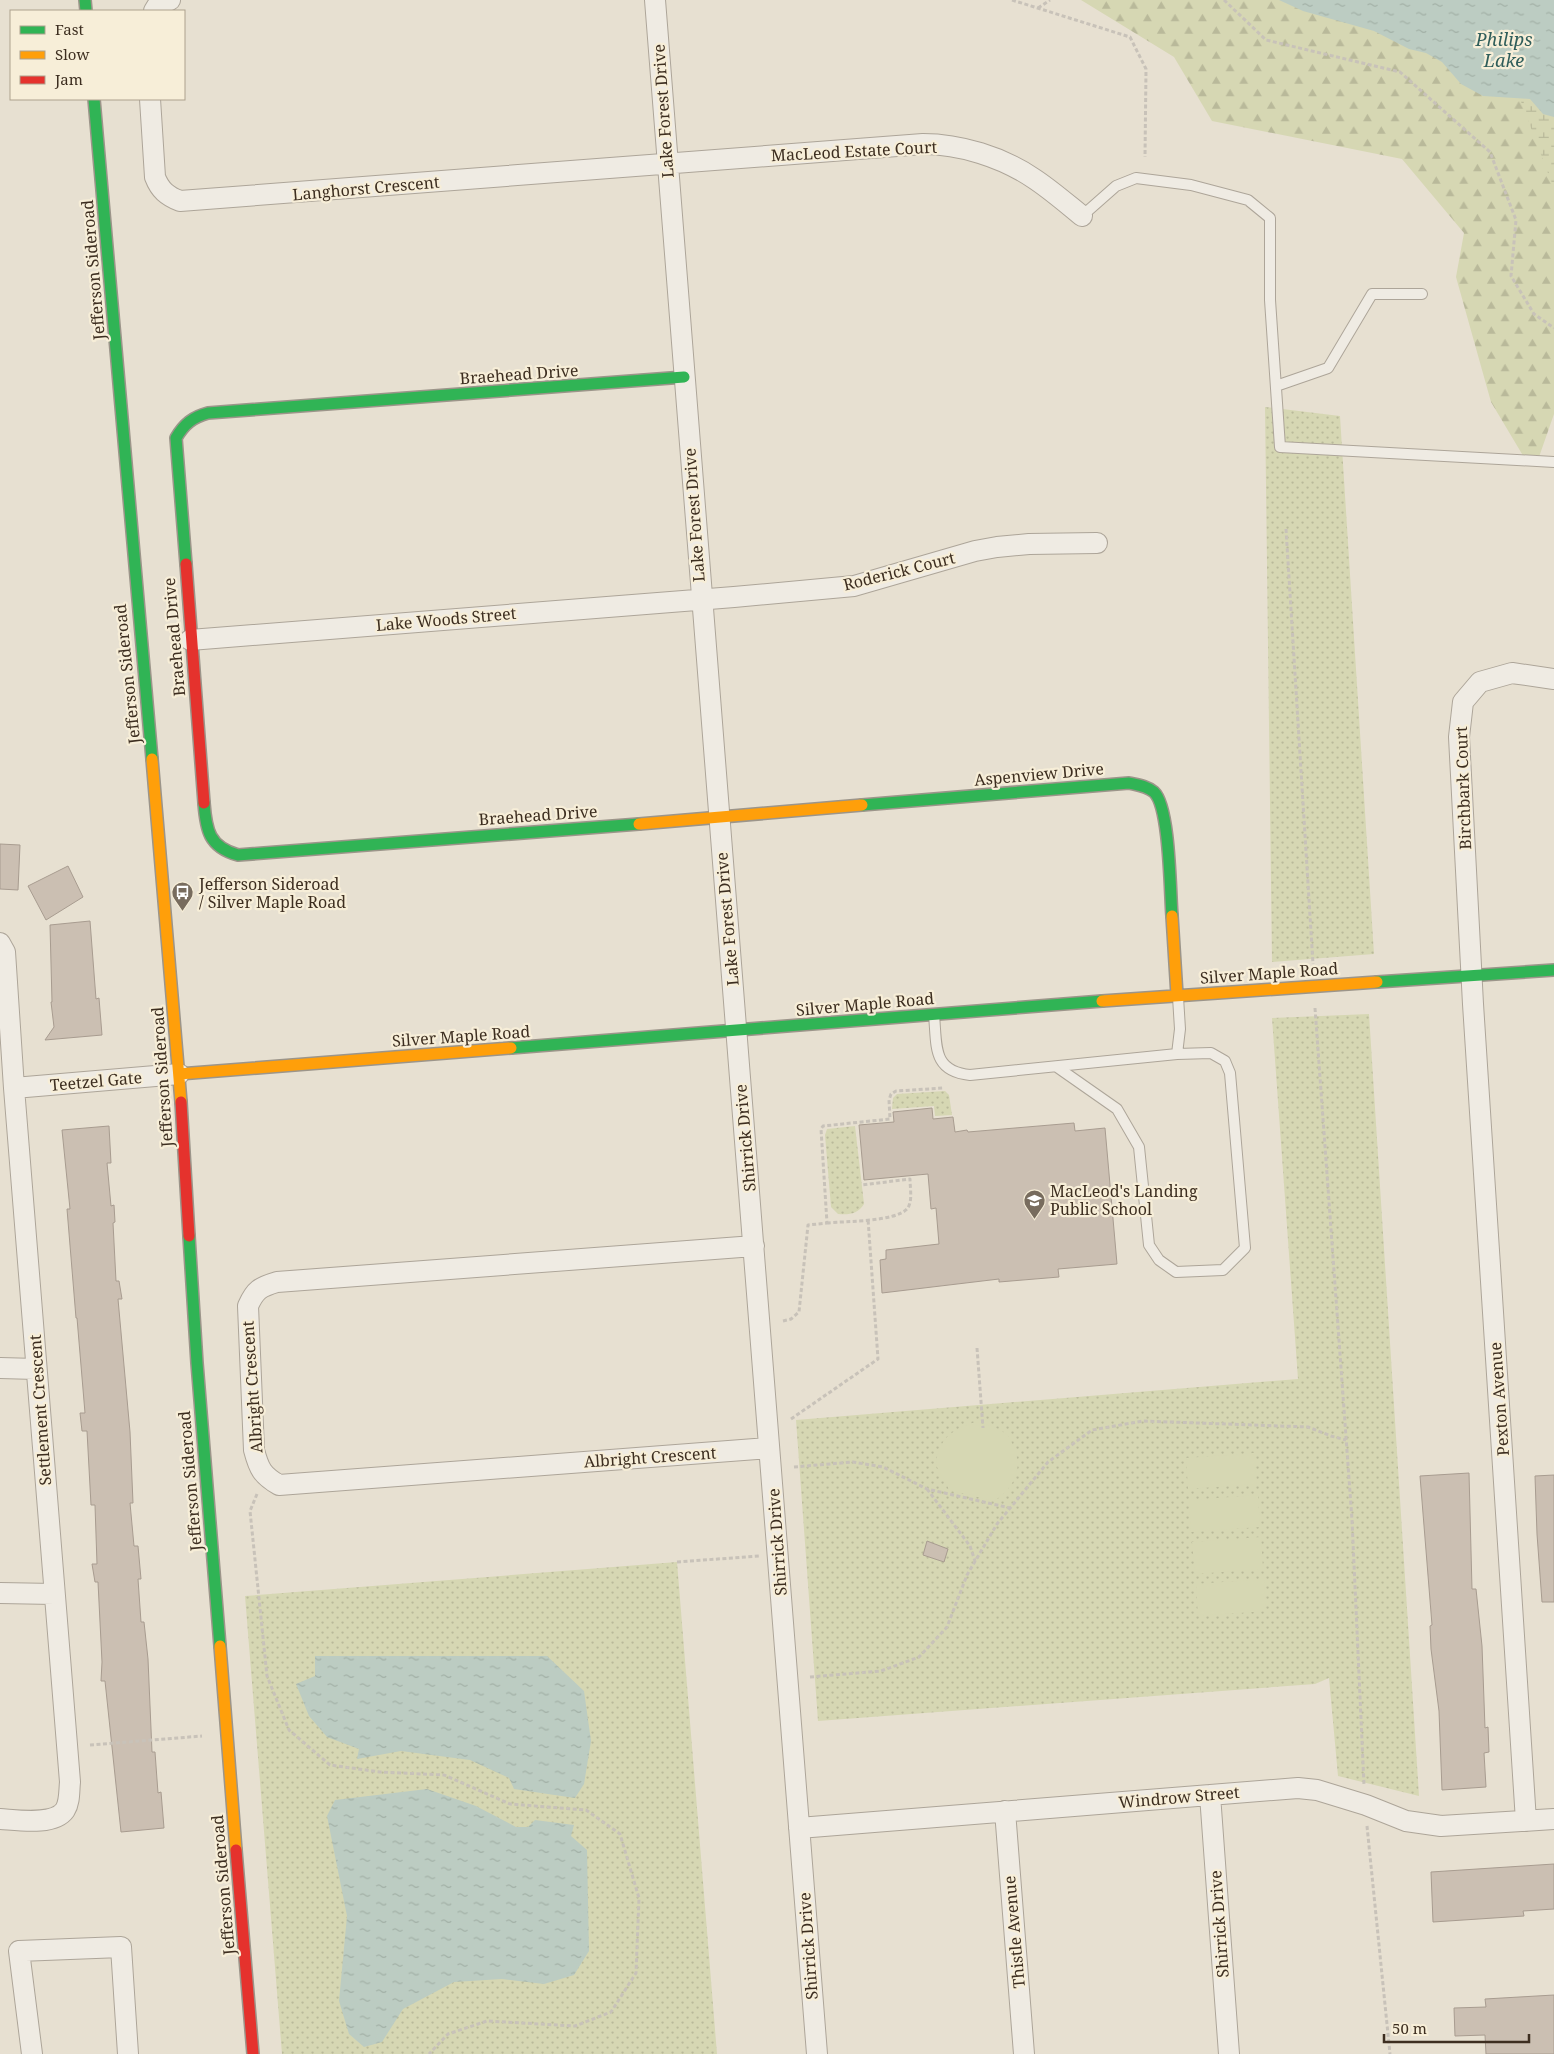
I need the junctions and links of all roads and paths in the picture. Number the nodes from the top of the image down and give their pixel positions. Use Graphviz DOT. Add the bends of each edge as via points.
graph roads {
  1 [pos="170,0"];
  2 [pos="655,0"];
  3 [pos="1012,0"];
  4 [pos="1050,0"];
  5 [pos="1224,0"];
  6 [pos="1037,8"];
  7 [pos="155,10"];
  8 [pos="94,100"];
  9 [pos="150,100"];
  10 [pos="1145,157"];
  11 [pos="668,164"];
  12 [pos="1082,216"];
  13 [pos="1422,294"];
  14 [pos="1554,328"];
  15 [pos="684,377"];
  16 [pos="1276,386"];
  17 [pos="1554,462"];
  18 [pos="1286,529"];
  19 [pos="1097,542"];
  20 [pos="701,599"];
  21 [pos="190,640"];
  22 [pos="1554,679"];
  23 [pos="718,817"];
  24 [pos="0,944"];
  25 [pos="1554,970"];
  26 [pos="1471,976"];
  27 [pos="1314,986"];
  28 [pos="1177,995"];
  29 [pos="934,1014"];
  30 [pos="736,1030"];
  31 [pos="1177,1054"];
  32 [pos="1057,1067"];
  33 [pos="179,1074"];
  34 [pos="14,1088"];
  35 [pos="944,1088"];
  36 [pos="862,1185"];
  37 [pos="868,1220"];
  38 [pos="827,1223"];
  39 [pos="754,1246"];
  40 [pos="783,1321"];
  41 [pos="977,1348"];
  42 [pos="0,1368"];
  43 [pos="36,1369"];
  44 [pos="792,1419"];
  45 [pos="983,1428"];
  46 [pos="1346,1440"];
  47 [pos="769,1448"];
  48 [pos="794,1467"];
  49 [pos="927,1489"];
  50 [pos="258,1492"];
  51 [pos="1010,1508"];
  52 [pos="778,1555"];
  53 [pos="677,1562"];
  54 [pos="975,1562"];
  55 [pos="0,1593"];
  56 [pos="54,1594"];
  57 [pos="810,1677"];
  58 [pos="202,1736"];
  59 [pos="90,1745"];
  60 [pos="1210,1795"];
  61 [pos="1366,1805"];
  62 [pos="1005,1811"];
  63 [pos="0,1819"];
  64 [pos="1554,1819"];
  65 [pos="1526,1821"];
  66 [pos="799,1828"];
  67 [pos="32,2054"];
  68 [pos="128,2054"];
  69 [pos="253,2054"];
  70 [pos="429,2054"];
  71 [pos="817,2054"];
  72 [pos="1024,2054"];
  73 [pos="1229,2054"];
  74 [pos="1390,2054"];
  1 -- 7 [label="street"];
  2 -- 11 [label="street, Lake Forest Drive"];
  3 -- 6 [label="path"];
  4 -- 6 [label="path"];
  5 -- 14 [label="path" via="1266,40 1400,72 1490,152 1516,220 1511,276 1534,314"];
  6 -- 10 [label="path" via="1130,37 1146,69"];
  8 -- 33 [label="street, Jefferson Sideroad"];
  9 -- 11 [label="street, Langhorst Crescent" via="155,177 159,188 180,201"];
  11 -- 12 [label="street, MacLeod Estate Court" via="940,144 1012,166 1032,177"];
  11 -- 15 [label="street, Lake Forest Drive"];
  12 -- 16 [label="lane" via="1116,186 1136,178 1191,185 1248,200 1270,218 1270,300"];
  13 -- 16 [label="lane" via="1372,294 1328,368"];
  15 -- 20 [label="street, Lake Forest Drive"];
  15 -- 21 [label="street, Braehead Drive" via="194,416 182,425 176,438"];
  16 -- 17 [label="lane" via="1280,447"];
  18 -- 27 [label="path"];
  19 -- 20 [label="street, Roderick Court" via="996,547 854,586"];
  20 -- 21 [label="street, Lake Woods Street"];
  20 -- 23 [label="street, Lake Forest Drive"];
  21 -- 23 [label="street, Braehead Drive" via="206,825 210,838 227,853 238,855"];
  22 -- 26 [label="street, Birchbark Court" via="1512,672 1480,682 1463,702 1459,737"];
  23 -- 28 [label="street, Aspenview Drive" via="1112,784 1144,785 1154,791 1162,802 1165,816"];
  23 -- 30 [label="street, Lake Forest Drive"];
  24 -- 34 [label="street, Settlement Crescent" via="5,952"];
  25 -- 26 [label="street, Silver Maple Road"];
  26 -- 27 [label="street, Silver Maple Road"];
  26 -- 65 [label="street, Pexton Avenue"];
  27 -- 28 [label="street, Silver Maple Road"];
  27 -- 46 [label="path"];
  28 -- 29 [label="street, Silver Maple Road"];
  28 -- 31 [label="lane" via="1180,1029"];
  29 -- 30 [label="street, Silver Maple Road"];
  29 -- 32 [label="lane" via="937,1051 948,1069 958,1074"];
  30 -- 33 [label="street, Silver Maple Road"];
  30 -- 39 [label="street, Shirrick Drive"];
  31 -- 32 [label="lane"];
  31 -- 32 [label="lane" via="1211,1053 1225,1061 1230,1073 1245,1248 1223,1270 1176,1272 1159,1260 1149,1245 1139,1147 1117,1110"];
  33 -- 34 [label="street, Teetzel Gate"];
  33 -- 69 [label="street, Jefferson Sideroad" via="197,1363"];
  34 -- 43 [label="street, Settlement Crescent"];
  35 -- 38 [label="path" via="891,1094 890,1120 823,1126"];
  36 -- 37 [label="path" via="910,1179 908,1208 898,1215"];
  37 -- 38 [label="path"];
  37 -- 44 [label="path" via="878,1359"];
  38 -- 40 [label="path" via="808,1225 799,1312"];
  39 -- 47 [label="street, Shirrick Drive"];
  39 -- 47 [label="street, Albright Crescent" via="262,1286 253,1294 248,1306 254,1450 258,1466 266,1478 279,1485"];
  41 -- 45 [label="path"];
  42 -- 43 [label="street"];
  43 -- 56 [label="street, Settlement Crescent"];
  46 -- 51 [label="path" via="1308,1427 1182,1422 1143,1421 1092,1430 1048,1462"];
  46 -- 61 [label="path"];
  47 -- 52 [label="street, Shirrick Drive"];
  48 -- 49 [label="path" via="854,1462 883,1467"];
  49 -- 51 [label="path"];
  49 -- 54 [label="path" via="970,1546"];
  50 -- 70 [label="path" via="250,1511 267,1676 289,1730 330,1765 380,1772 444,1775 510,1804 586,1810 620,1834 639,1898 636,1973 611,2012 575,2026 487,2022 448,2034"];
  51 -- 54 [label="path"];
  52 -- 53 [label="path"];
  52 -- 66 [label="street, Shirrick Drive"];
  54 -- 57 [label="path" via="948,1627 919,1657 881,1671"];
  55 -- 56 [label="street"];
  56 -- 63 [label="street, Settlement Crescent" via="69,1797 64,1810 56,1818"];
  58 -- 59 [label="path"];
  60 -- 61 [label="street, Windrow Street" via="1277,1789 1317,1790"];
  60 -- 62 [label="street, Windrow Street"];
  60 -- 73 [label="street, Shirrick Drive"];
  61 -- 65 [label="street, Windrow Street" via="1406,1821 1441,1826"];
  61 -- 74 [label="path"];
  62 -- 66 [label="street, Windrow Street"];
  62 -- 72 [label="street, Thistle Avenue"];
  64 -- 65 [label="street, Windrow Street"];
  66 -- 71 [label="street, Shirrick Drive"];
  67 -- 68 [label="street" via="19,1951 121,1947"];
}
